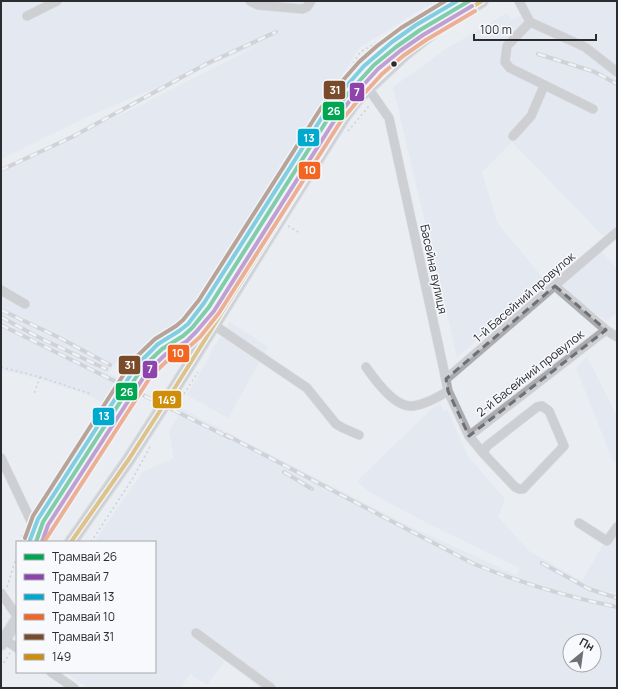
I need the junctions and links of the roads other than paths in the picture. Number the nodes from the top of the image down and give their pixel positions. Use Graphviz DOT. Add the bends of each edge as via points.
graph roads {
  1 [pos="57,1"];
  2 [pos="250,1"];
  3 [pos="311,1"];
  4 [pos="482,1"];
  5 [pos="519,1"];
  6 [pos="27,16"];
  7 [pos="530,22"];
  8 [pos="617,72"];
  9 [pos="544,86"];
  10 [pos="368,88"];
  11 [pos="592,109"];
  12 [pos="513,136"];
  13 [pos="617,232"];
  14 [pos="555,286"];
  15 [pos="1,290"];
  16 [pos="25,304"];
  17 [pos="214,325"];
  18 [pos="606,330"];
  19 [pos="617,337"];
  20 [pos="366,367"];
  21 [pos="446,379"];
  22 [pos="448,391"];
  23 [pos="359,435"];
  24 [pos="469,436"];
  25 [pos="483,453"];
  26 [pos="1,458"];
  27 [pos="31,521"];
  28 [pos="579,523"];
  29 [pos="617,527"];
  30 [pos="72,541"];
  31 [pos="2,595"];
  32 [pos="16,615"];
  33 [pos="16,622"];
  34 [pos="196,634"];
  35 [pos="3,642"];
  36 [pos="16,647"];
  37 [pos="52,673"];
  38 [pos="74,688"];
  39 [pos="271,688"];
  1 -- 6 [label="street"];
  2 -- 3 [label="street" via="258,5 302,9"];
  4 -- 10 [label="main road" via="442,25 394,63"];
  5 -- 7 [label="street"];
  7 -- 8 [label="street" via="585,47"];
  7 -- 9 [label="street" via="507,46 505,62 510,68"];
  9 -- 11 [label="street"];
  9 -- 12 [label="street" via="531,116"];
  10 -- 17 [label="main road" via="344,117"];
  10 -- 21 [label="street, Басейна вулиця" via="389,118"];
  13 -- 14 [label="street, 1-й Басейний провулок"];
  14 -- 18 [label="street, 2-й Басейний провулок"];
  14 -- 21 [label="street, 1-й Басейний провулок"];
  15 -- 16 [label="street"];
  17 -- 23 [label="street" via="307,388 336,424"];
  17 -- 30 [label="main road" via="129,459"];
  18 -- 19 [label="street, 2-й Басейний провулок"];
  18 -- 24 [label="street, 2-й Басейний провулок"];
  20 -- 22 [label="street" via="378,384 404,405 412,406 434,400"];
  21 -- 22 [label="street, Басейна вулиця"];
  22 -- 24 [label="street, Басейна вулиця"];
  24 -- 25 [label="street, Басейна вулиця"];
  25 -- 25 [label="street, Басейна вулиця" via="515,487 523,489 564,446 549,411 542,406 537,407 487,446"];
  26 -- 27 [label="street"];
  28 -- 29 [label="street" via="607,541"];
  31 -- 32 [label="street"];
  33 -- 35 [label="main road"];
  34 -- 39 [label="street"];
  35 -- 36 [label="street"];
  37 -- 38 [label="street"];
}
